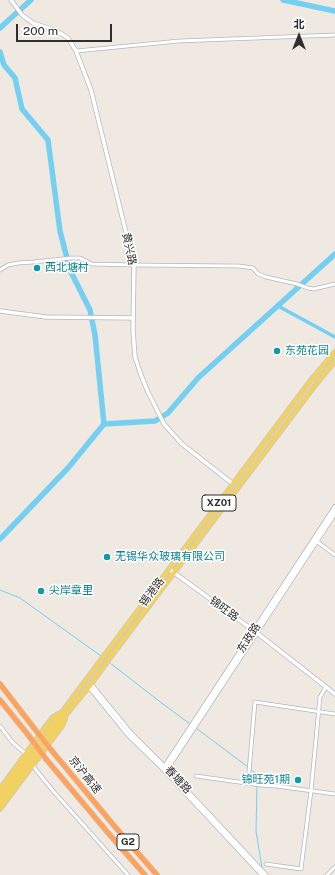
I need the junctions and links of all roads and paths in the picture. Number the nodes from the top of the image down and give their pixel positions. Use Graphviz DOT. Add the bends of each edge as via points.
graph roads {
  1 [pos="11,1"];
  2 [pos="335,35"];
  3 [pos="76,51"];
  4 [pos="134,265"];
  5 [pos="0,270"];
  6 [pos="335,284"];
  7 [pos="0,311"];
  8 [pos="133,318"];
  9 [pos="335,352"];
  10 [pos="335,361"];
  11 [pos="233,484"];
  12 [pos="335,507"];
  13 [pos="335,513"];
  14 [pos="315,540"];
  15 [pos="335,555"];
  16 [pos="169,569"];
  17 [pos="174,573"];
  18 [pos="256,632"];
  19 [pos="0,684"];
  20 [pos="90,685"];
  21 [pos="326,687"];
  22 [pos="335,694"];
  23 [pos="0,700"];
  24 [pos="319,711"];
  25 [pos="335,714"];
  26 [pos="0,726"];
  27 [pos="29,759"];
  28 [pos="165,769"];
  29 [pos="196,776"];
  30 [pos="248,783"];
  31 [pos="0,789"];
  32 [pos="312,791"];
  33 [pos="335,794"];
  34 [pos="0,796"];
  35 [pos="0,802"];
  36 [pos="0,809"];
  37 [pos="266,864"];
  38 [pos="335,867"];
  39 [pos="264,874"];
  40 [pos="128,875"];
  41 [pos="145,875"];
  42 [pos="157,875"];
  43 [pos="327,875"];
  1 -- 3 [label="street, 黄兴路" via="22,15 33,23 57,30 68,38"];
  2 -- 3 [label="street" via="179,41"];
  3 -- 4 [label="street, 黄兴路" via="97,110"];
  4 -- 5 [label="street" via="92,264 80,258 65,258 18,262"];
  4 -- 6 [label="street" via="239,266 253,268 258,274 266,277 308,288"];
  4 -- 8 [label="street, 黄兴路"];
  7 -- 8 [label="street" via="46,317"];
  8 -- 11 [label="street, 黄兴路" via="135,357 164,424 182,444"];
  9 -- 11 [label="main road, 锡港路 / XZ01"];
  10 -- 17 [label="main road, 锡港路 / XZ01"];
  11 -- 16 [label="main road, 锡港路 / XZ01"];
  12 -- 14 [label="main road, 东政路"];
  13 -- 14 [label="main road, 东政路"];
  14 -- 15 [label="street"];
  14 -- 18 [label="main road, 东政路"];
  16 -- 17 [label="street, 锦旺路"];
  16 -- 27 [label="main road, 锡港路 / XZ01" via="62,712 52,718"];
  17 -- 18 [label="street, 锦旺路"];
  17 -- 20 [label="main road, 锡港路 / XZ01"];
  18 -- 21 [label="street, 锦旺路"];
  18 -- 28 [label="main road, 东政路"];
  19 -- 42 [label="highway, 京沪高速 / G2, bridge" via="86,793"];
  20 -- 27 [label="main road, 锡港路 / XZ01" via="66,715 62,726"];
  20 -- 28 [label="street, 春塘路" via="128,735"];
  21 -- 22 [label="street, 锦旺路"];
  21 -- 24 [label="street" via="320,697"];
  23 -- 41 [label="highway, 京沪高速 / G2, bridge" via="46,759"];
  24 -- 25 [label="street"];
  24 -- 30 [label="street" via="255,702"];
  24 -- 32 [label="street"];
  26 -- 27 [label="street"];
  27 -- 31 [label="main road"];
  27 -- 34 [label="main road"];
  27 -- 35 [label="main road"];
  27 -- 36 [label="main road"];
  27 -- 40 [label="street" via="54,792"];
  28 -- 39 [label="street, 春塘路"];
  28 -- 39 [label="street, 春塘路" via="256,869"];
  29 -- 30 [label="street"];
  30 -- 32 [label="street"];
  32 -- 33 [label="street"];
  32 -- 37 [label="street" via="301,869"];
  38 -- 43 [label="street"];
}
